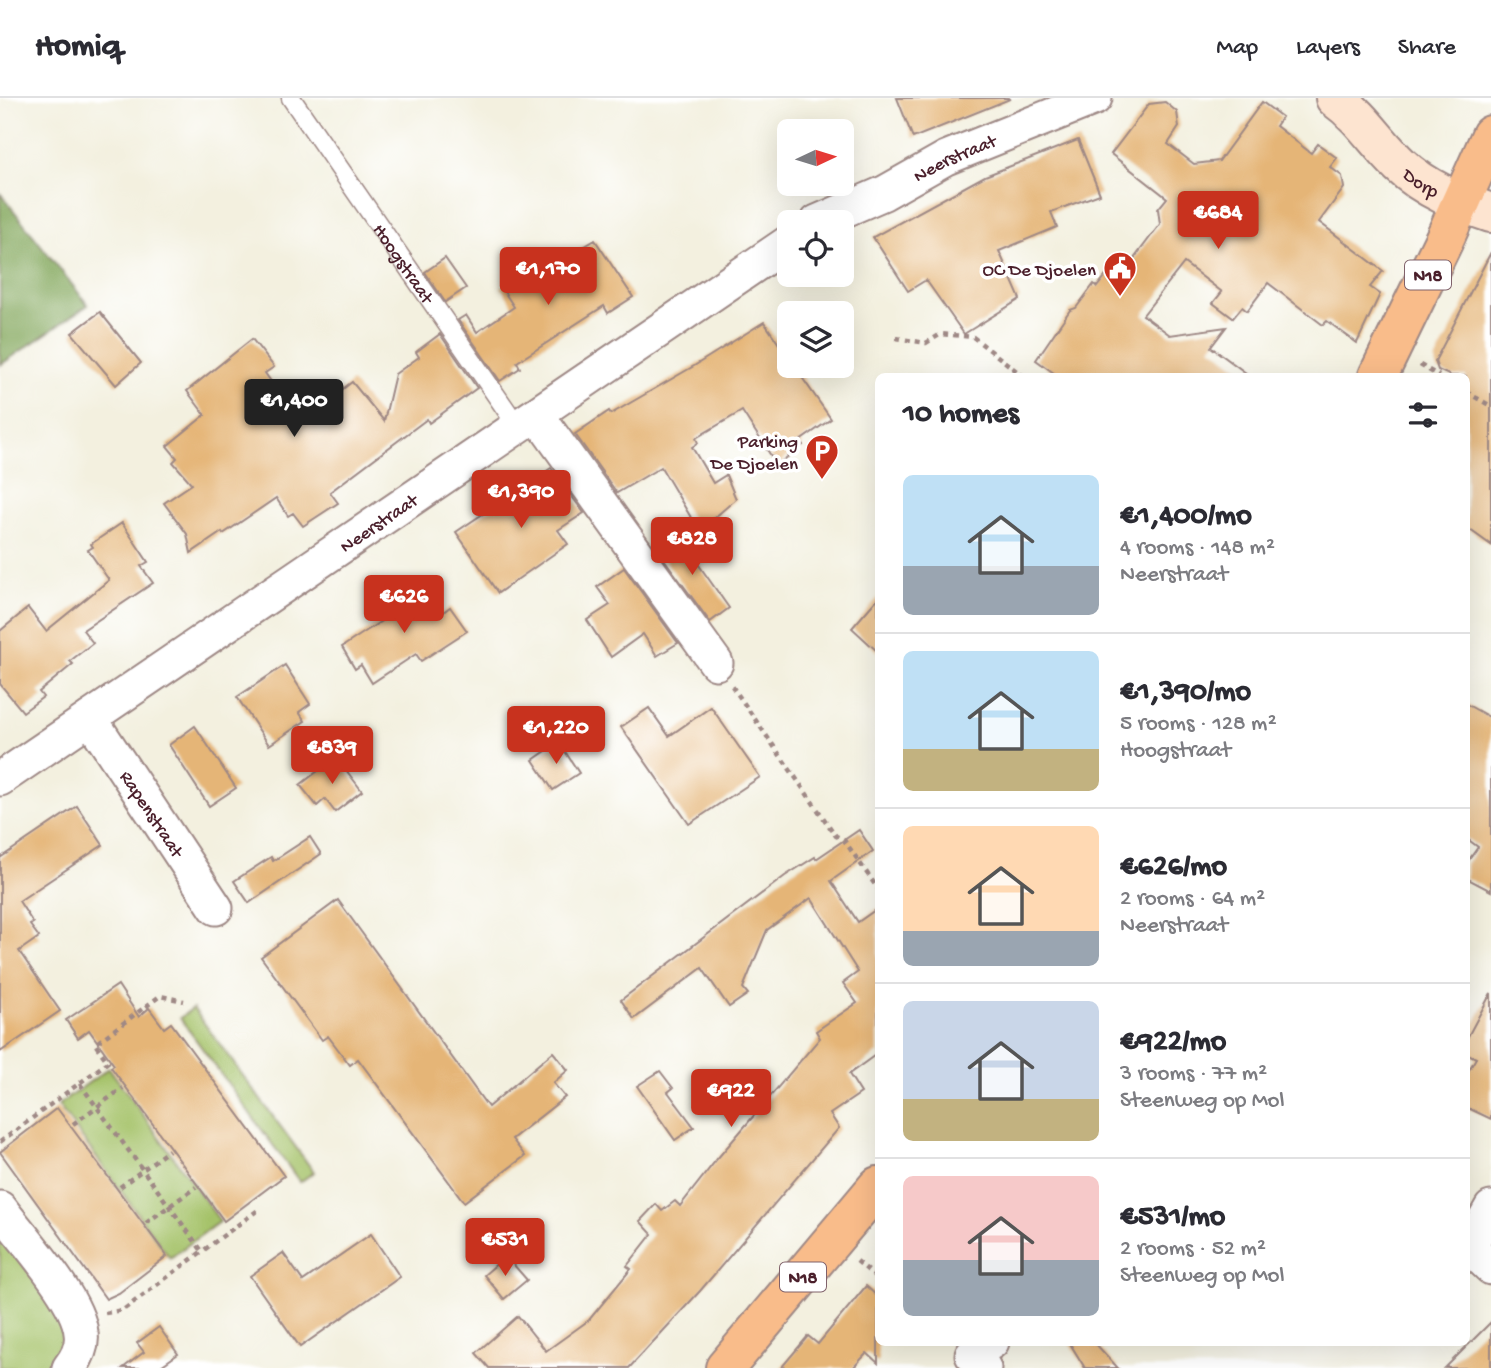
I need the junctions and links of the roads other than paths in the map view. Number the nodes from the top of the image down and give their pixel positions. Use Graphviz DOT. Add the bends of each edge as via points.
graph roads {
  1 [pos="291,98"];
  2 [pos="1095,98"];
  3 [pos="1335,98"];
  4 [pos="1491,135"];
  5 [pos="1476,208"];
  6 [pos="845,210"];
  7 [pos="777,250"];
  8 [pos="1380,373"];
  9 [pos="527,421"];
  10 [pos="716,663"];
  11 [pos="90,718"];
  12 [pos="0,779"];
  13 [pos="216,908"];
  14 [pos="875,1190"];
  15 [pos="0,1208"];
  16 [pos="1491,1208"];
  17 [pos="1476,1253"];
  18 [pos="986,1346"];
  19 [pos="69,1368"];
  20 [pos="725,1368"];
  21 [pos="984,1368"];
  1 -- 9 [label="lane, Hoogstraat"];
  2 -- 6 [label="street, Neerstraat" via="946,158"];
  3 -- 5 [label="street, Dorp" via="1354,111 1399,164 1425,184"];
  4 -- 5 [label="main road, Dorp / N18"];
  5 -- 8 [label="main road, N18"];
  7 -- 9 [label="street, Neerstraat"];
  9 -- 10 [label="street, Hoogstraat"];
  9 -- 11 [label="street, Neerstraat"];
  11 -- 12 [label="street, Neerstraat"];
  11 -- 13 [label="street, Rapenstraat"];
  14 -- 20 [label="main road, N18"];
  15 -- 19 [label="street" via="76,1313 81,1346"];
  16 -- 17 [label="street"];
  18 -- 21 [label="street" via="972,1355"];
}
